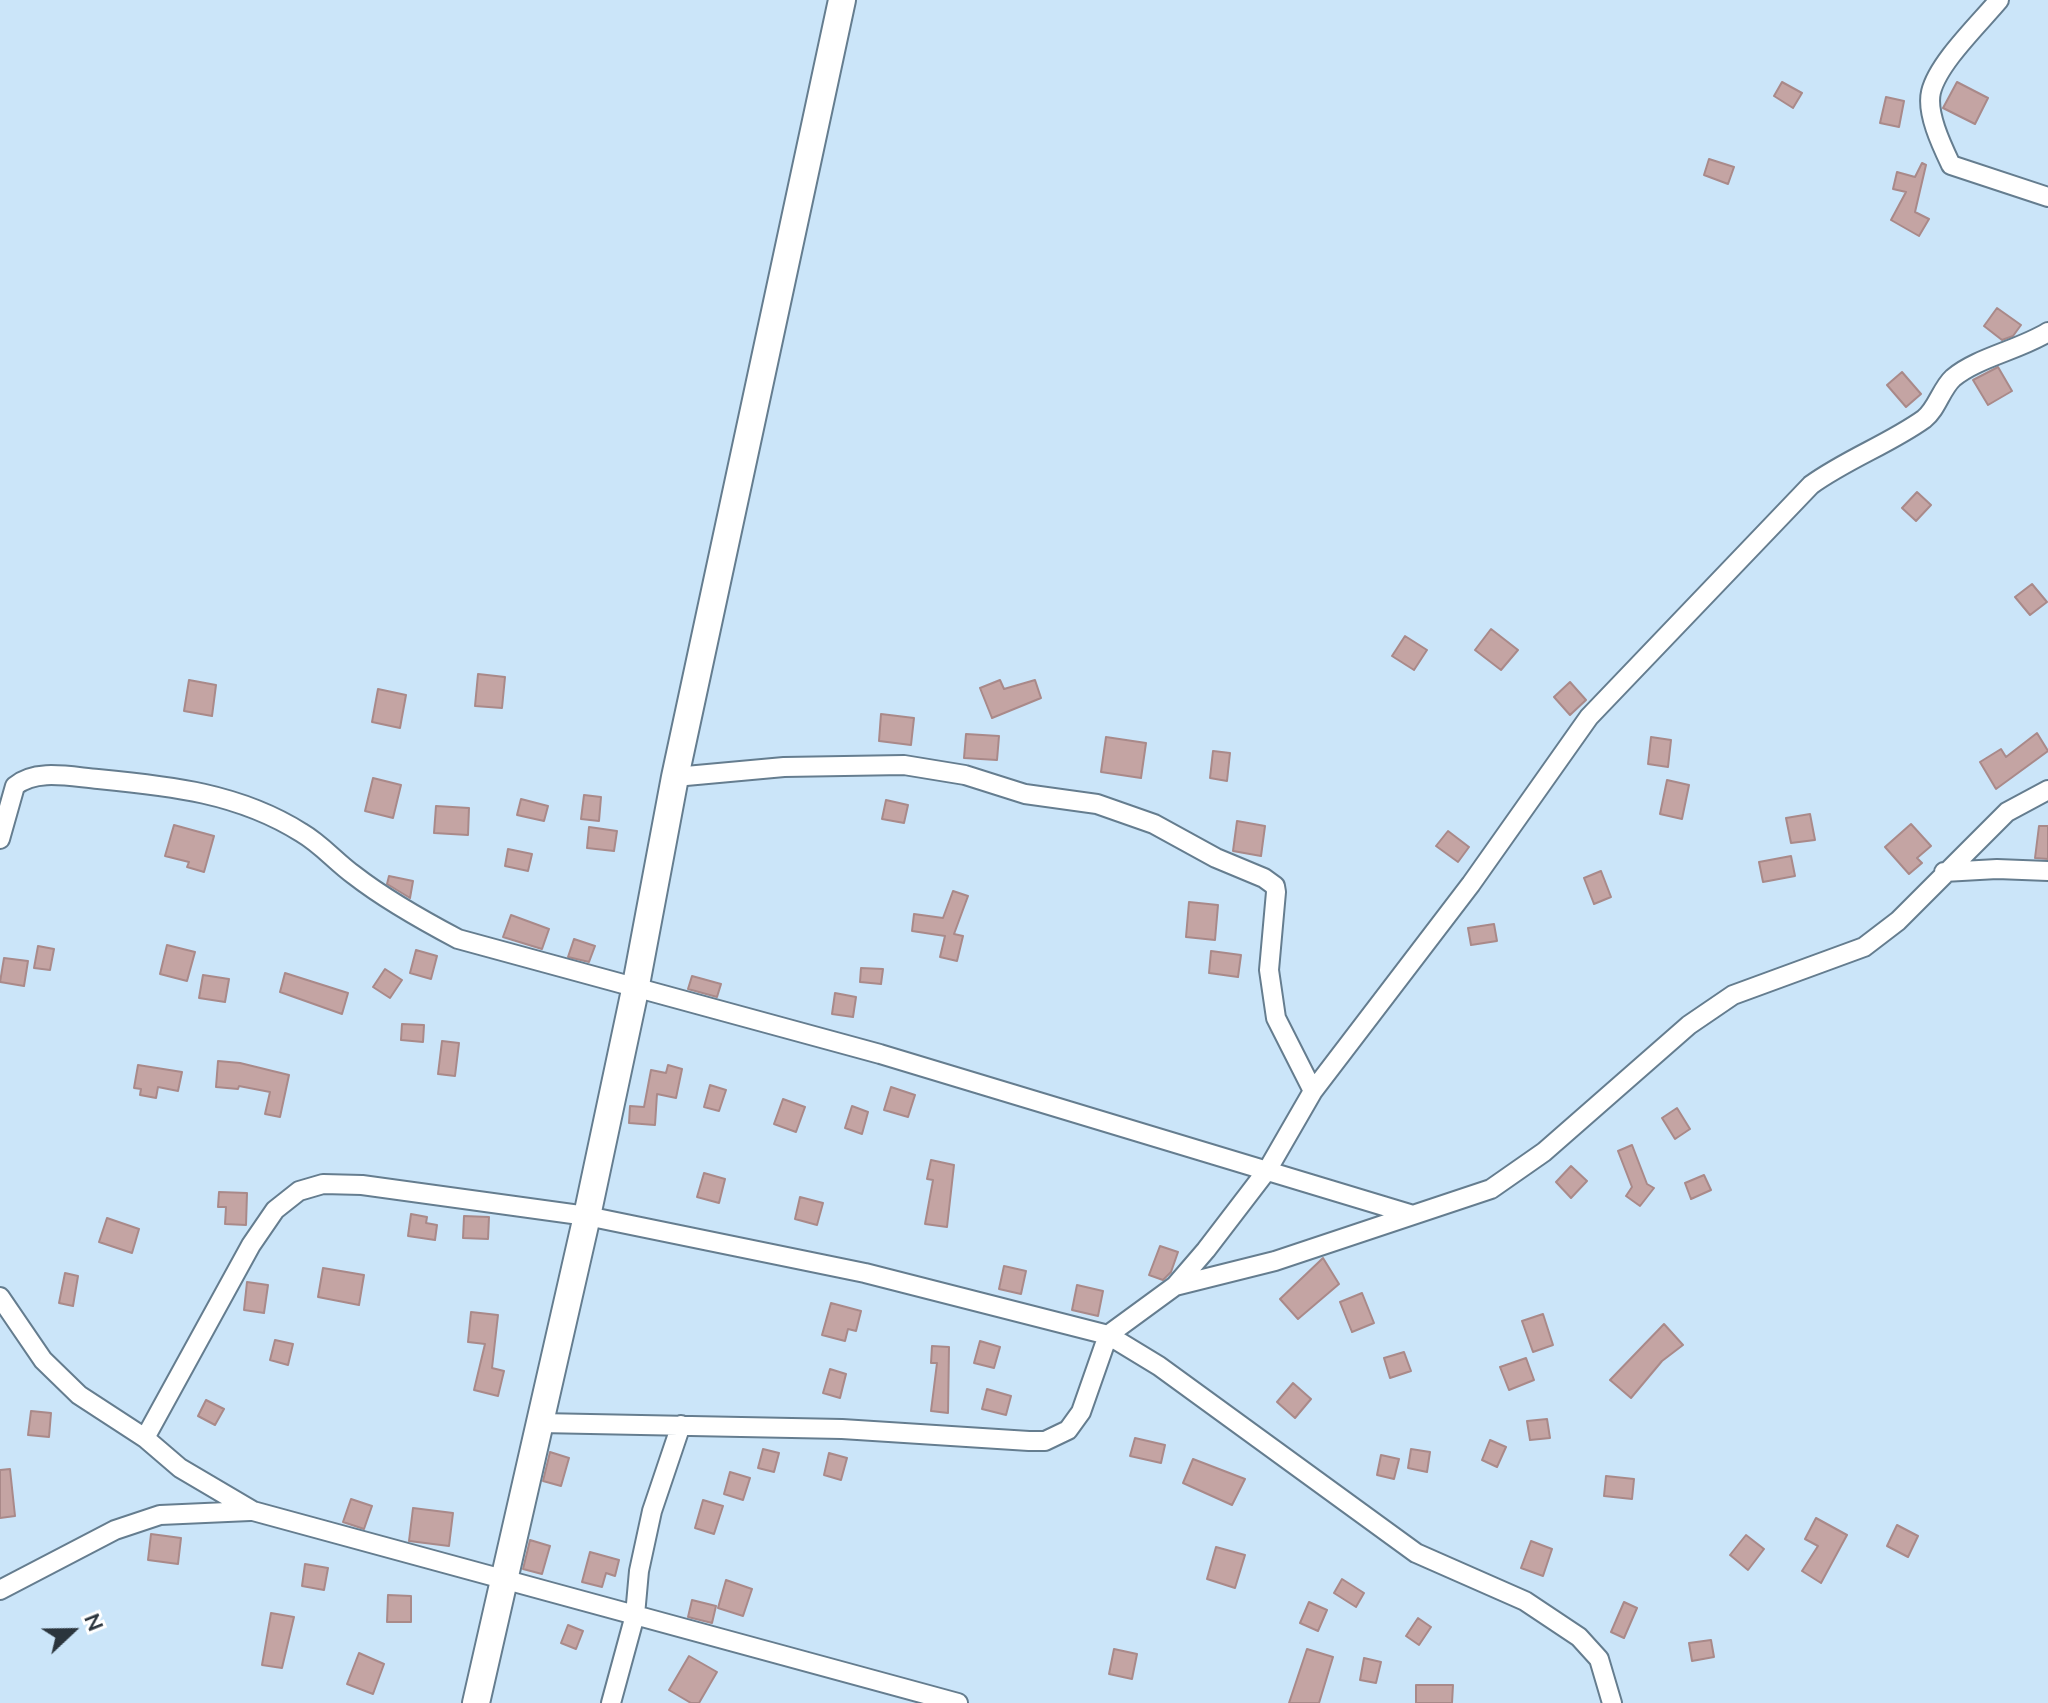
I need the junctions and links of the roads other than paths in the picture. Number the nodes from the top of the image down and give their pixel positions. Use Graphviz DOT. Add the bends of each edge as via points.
graph roads {
  1 [pos="842,0"];
  2 [pos="1999,0"];
  3 [pos="2048,197"];
  4 [pos="2048,332"];
  5 [pos="675,777"];
  6 [pos="2048,790"];
  7 [pos="0,839"];
  8 [pos="2048,871"];
  9 [pos="1944,872"];
  10 [pos="635,990"];
  11 [pos="1313,1091"];
  12 [pos="1268,1169"];
  13 [pos="1410,1214"];
  14 [pos="587,1216"];
  15 [pos="1175,1286"];
  16 [pos="0,1297"];
  17 [pos="1108,1335"];
  18 [pos="540,1423"];
  19 [pos="681,1425"];
  20 [pos="145,1438"];
  21 [pos="253,1511"];
  22 [pos="504,1579"];
  23 [pos="0,1590"];
  24 [pos="635,1615"];
  25 [pos="909,1697"];
  26 [pos="476,1703"];
  27 [pos="611,1703"];
  28 [pos="958,1703"];
  29 [pos="1612,1703"];
  1 -- 5 [label="street"];
  2 -- 3 [label="street" via="1943,68 1930,103 1951,165"];
  4 -- 11 [label="street" via="1953,379 1927,417 1811,485 1589,717 1471,884"];
  5 -- 10 [label="street"];
  5 -- 11 [label="street" via="784,767 904,765 1025,794 1097,804 1154,824 1264,878 1276,892 1269,970 1276,1018"];
  6 -- 9 [label="street" via="2007,812"];
  7 -- 10 [label="street" via="15,786 31,776 180,787 271,815 412,915 458,939"];
  8 -- 9 [label="street"];
  9 -- 13 [label="street" via="1898,921 1864,947 1766,980 1689,1025 1544,1152 1491,1189"];
  10 -- 12 [label="street" via="880,1054"];
  10 -- 14 [label="street"];
  11 -- 12 [label="street"];
  12 -- 13 [label="street"];
  12 -- 15 [label="street"];
  13 -- 15 [label="street" via="1275,1261"];
  14 -- 17 [label="street" via="865,1273"];
  14 -- 18 [label="street"];
  14 -- 20 [label="street" via="362,1185 323,1184 299,1191 275,1210 251,1245"];
  15 -- 17 [label="street"];
  16 -- 20 [label="street" via="43,1360 79,1395"];
  17 -- 19 [label="street" via="1081,1412 1068,1430 1045,1441"];
  17 -- 29 [label="street" via="1159,1366 1416,1553 1525,1601 1579,1637 1599,1659"];
  18 -- 19 [label="street"];
  18 -- 22 [label="street"];
  19 -- 24 [label="street" via="644,1543"];
  20 -- 21 [label="street" via="180,1468"];
  21 -- 22 [label="street"];
  21 -- 23 [label="street" via="160,1515 115,1530"];
  22 -- 24 [label="street"];
  22 -- 26 [label="street"];
  24 -- 25 [label="street"];
  24 -- 27 [label="street"];
  25 -- 28 [label="street"];
}
